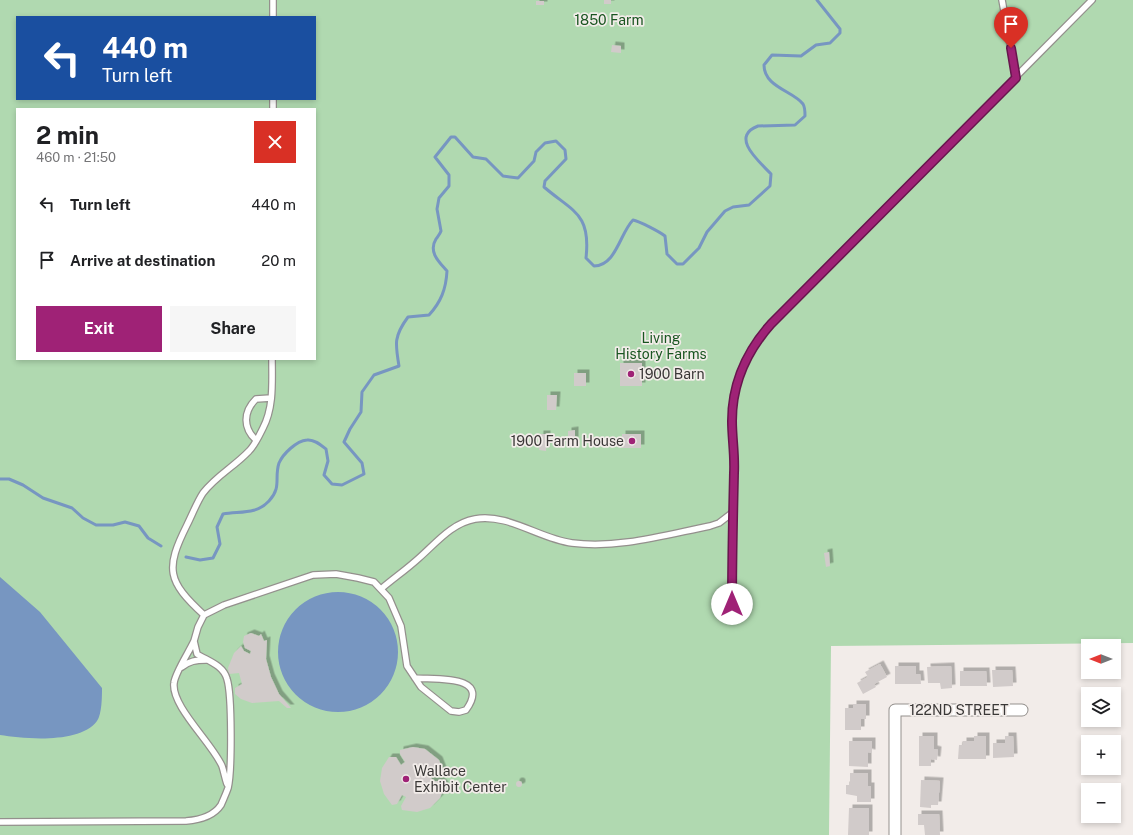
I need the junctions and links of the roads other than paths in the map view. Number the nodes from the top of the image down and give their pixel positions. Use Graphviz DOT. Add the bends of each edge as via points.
graph roads {
  1 [pos="273,0"];
  2 [pos="1002,0"];
  3 [pos="1092,0"];
  4 [pos="273,16"];
  5 [pos="1016,78"];
  6 [pos="272,360"];
  7 [pos="271,398"];
  8 [pos="256,440"];
  9 [pos="732,513"];
  10 [pos="381,588"];
  11 [pos="732,604"];
  12 [pos="204,615"];
  13 [pos="194,641"];
  14 [pos="207,660"];
  15 [pos="179,670"];
  16 [pos="415,678"];
  17 [pos="1022,710"];
  18 [pos="228,788"];
  19 [pos="0,822"];
  20 [pos="895,835"];
  1 -- 4 [label="lane"];
  2 -- 5 [label="lane"];
  3 -- 5 [label="lane"];
  5 -- 9 [label="lane" via="771,324 750,352 738,378 735,392 732,420"];
  6 -- 7 [label="lane"];
  7 -- 8 [label="lane" via="270,410"];
  7 -- 8 [label="lane" via="256,399 247,413 247,429"];
  8 -- 12 [label="lane" via="248,451 203,493 172,560 173,575 180,591"];
  9 -- 10 [label="lane" via="710,526 608,544 572,543 502,520 475,519 448,532"];
  9 -- 11 [label="lane"];
  10 -- 12 [label="lane" via="374,582 358,578 336,574 313,575 224,605"];
  10 -- 16 [label="lane" via="389,598 398,620 404,658"];
  12 -- 13 [label="lane"];
  13 -- 14 [label="lane" via="197,654"];
  13 -- 15 [label="lane"];
  14 -- 15 [label="lane" via="188,663"];
  14 -- 18 [label="lane" via="218,666 227,678 230,698"];
  15 -- 18 [label="lane" via="174,681 174,694 222,766"];
  16 -- 16 [label="lane" via="431,696 450,711 466,710 473,701 472,690 467,684 448,679"];
  17 -- 20 [label="street, 122ND STREET" via="895,710"];
  18 -- 19 [label="lane" via="215,812 196,820"];
}
